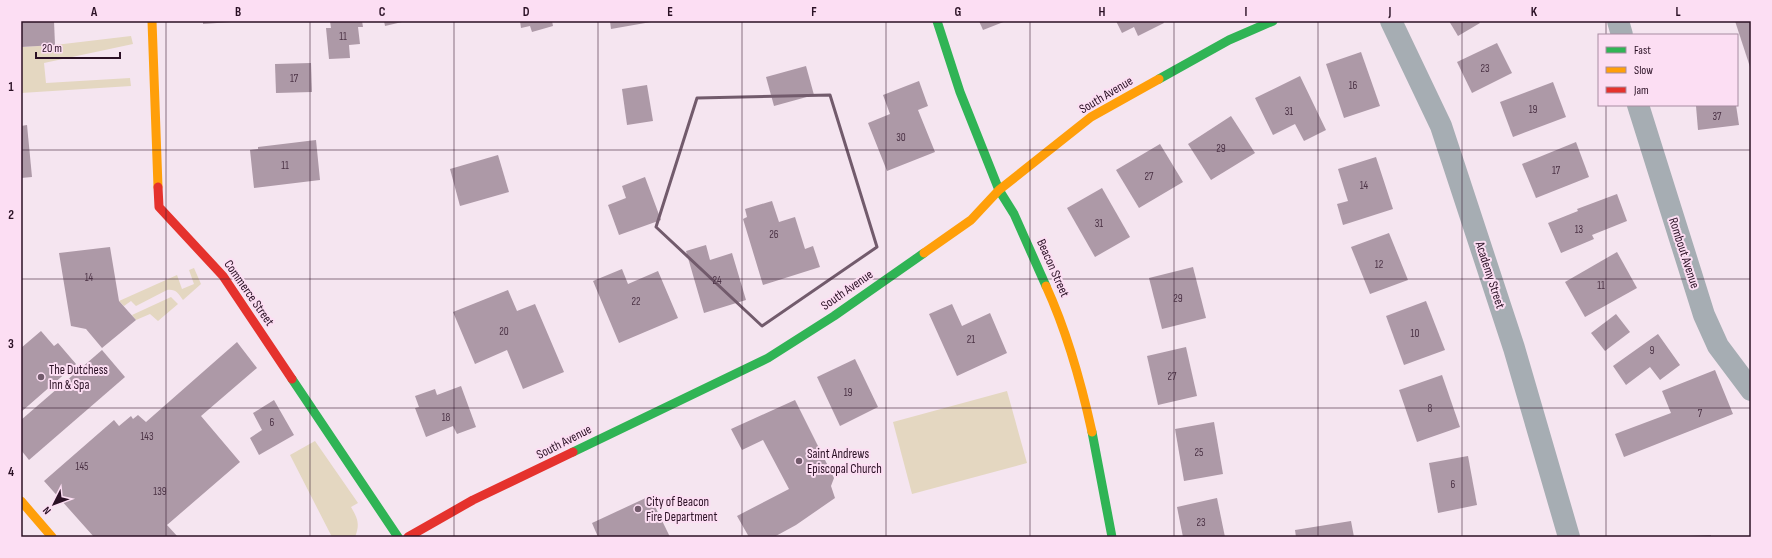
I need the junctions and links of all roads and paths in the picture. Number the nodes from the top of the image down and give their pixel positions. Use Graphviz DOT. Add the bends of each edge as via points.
graph roads {
  1 [pos="152,21"];
  2 [pos="937,21"];
  3 [pos="1273,21"];
  4 [pos="1391,21"];
  5 [pos="1618,21"];
  6 [pos="1622,34"];
  7 [pos="1638,106"];
  8 [pos="999,190"];
  9 [pos="1751,390"];
  10 [pos="21,501"];
  11 [pos="52,537"];
  12 [pos="398,537"];
  13 [pos="408,537"];
  14 [pos="1112,537"];
  15 [pos="1569,537"];
  1 -- 12 [label="street, Commerce Street" via="159,207 223,276"];
  2 -- 8 [label="street, Beacon Street" via="960,92"];
  3 -- 8 [label="street, South Avenue" via="1229,40 1091,117"];
  4 -- 15 [label="street, Academy Street" via="1441,126 1514,348"];
  5 -- 6 [label="street"];
  7 -- 9 [label="street, Rombout Avenue" via="1704,315 1718,346"];
  8 -- 13 [label="street, South Avenue" via="971,220 834,316 768,358 473,500"];
  8 -- 14 [label="street, Beacon Street" via="1014,214 1061,322 1082,387"];
  10 -- 11 [label="street"];
}
